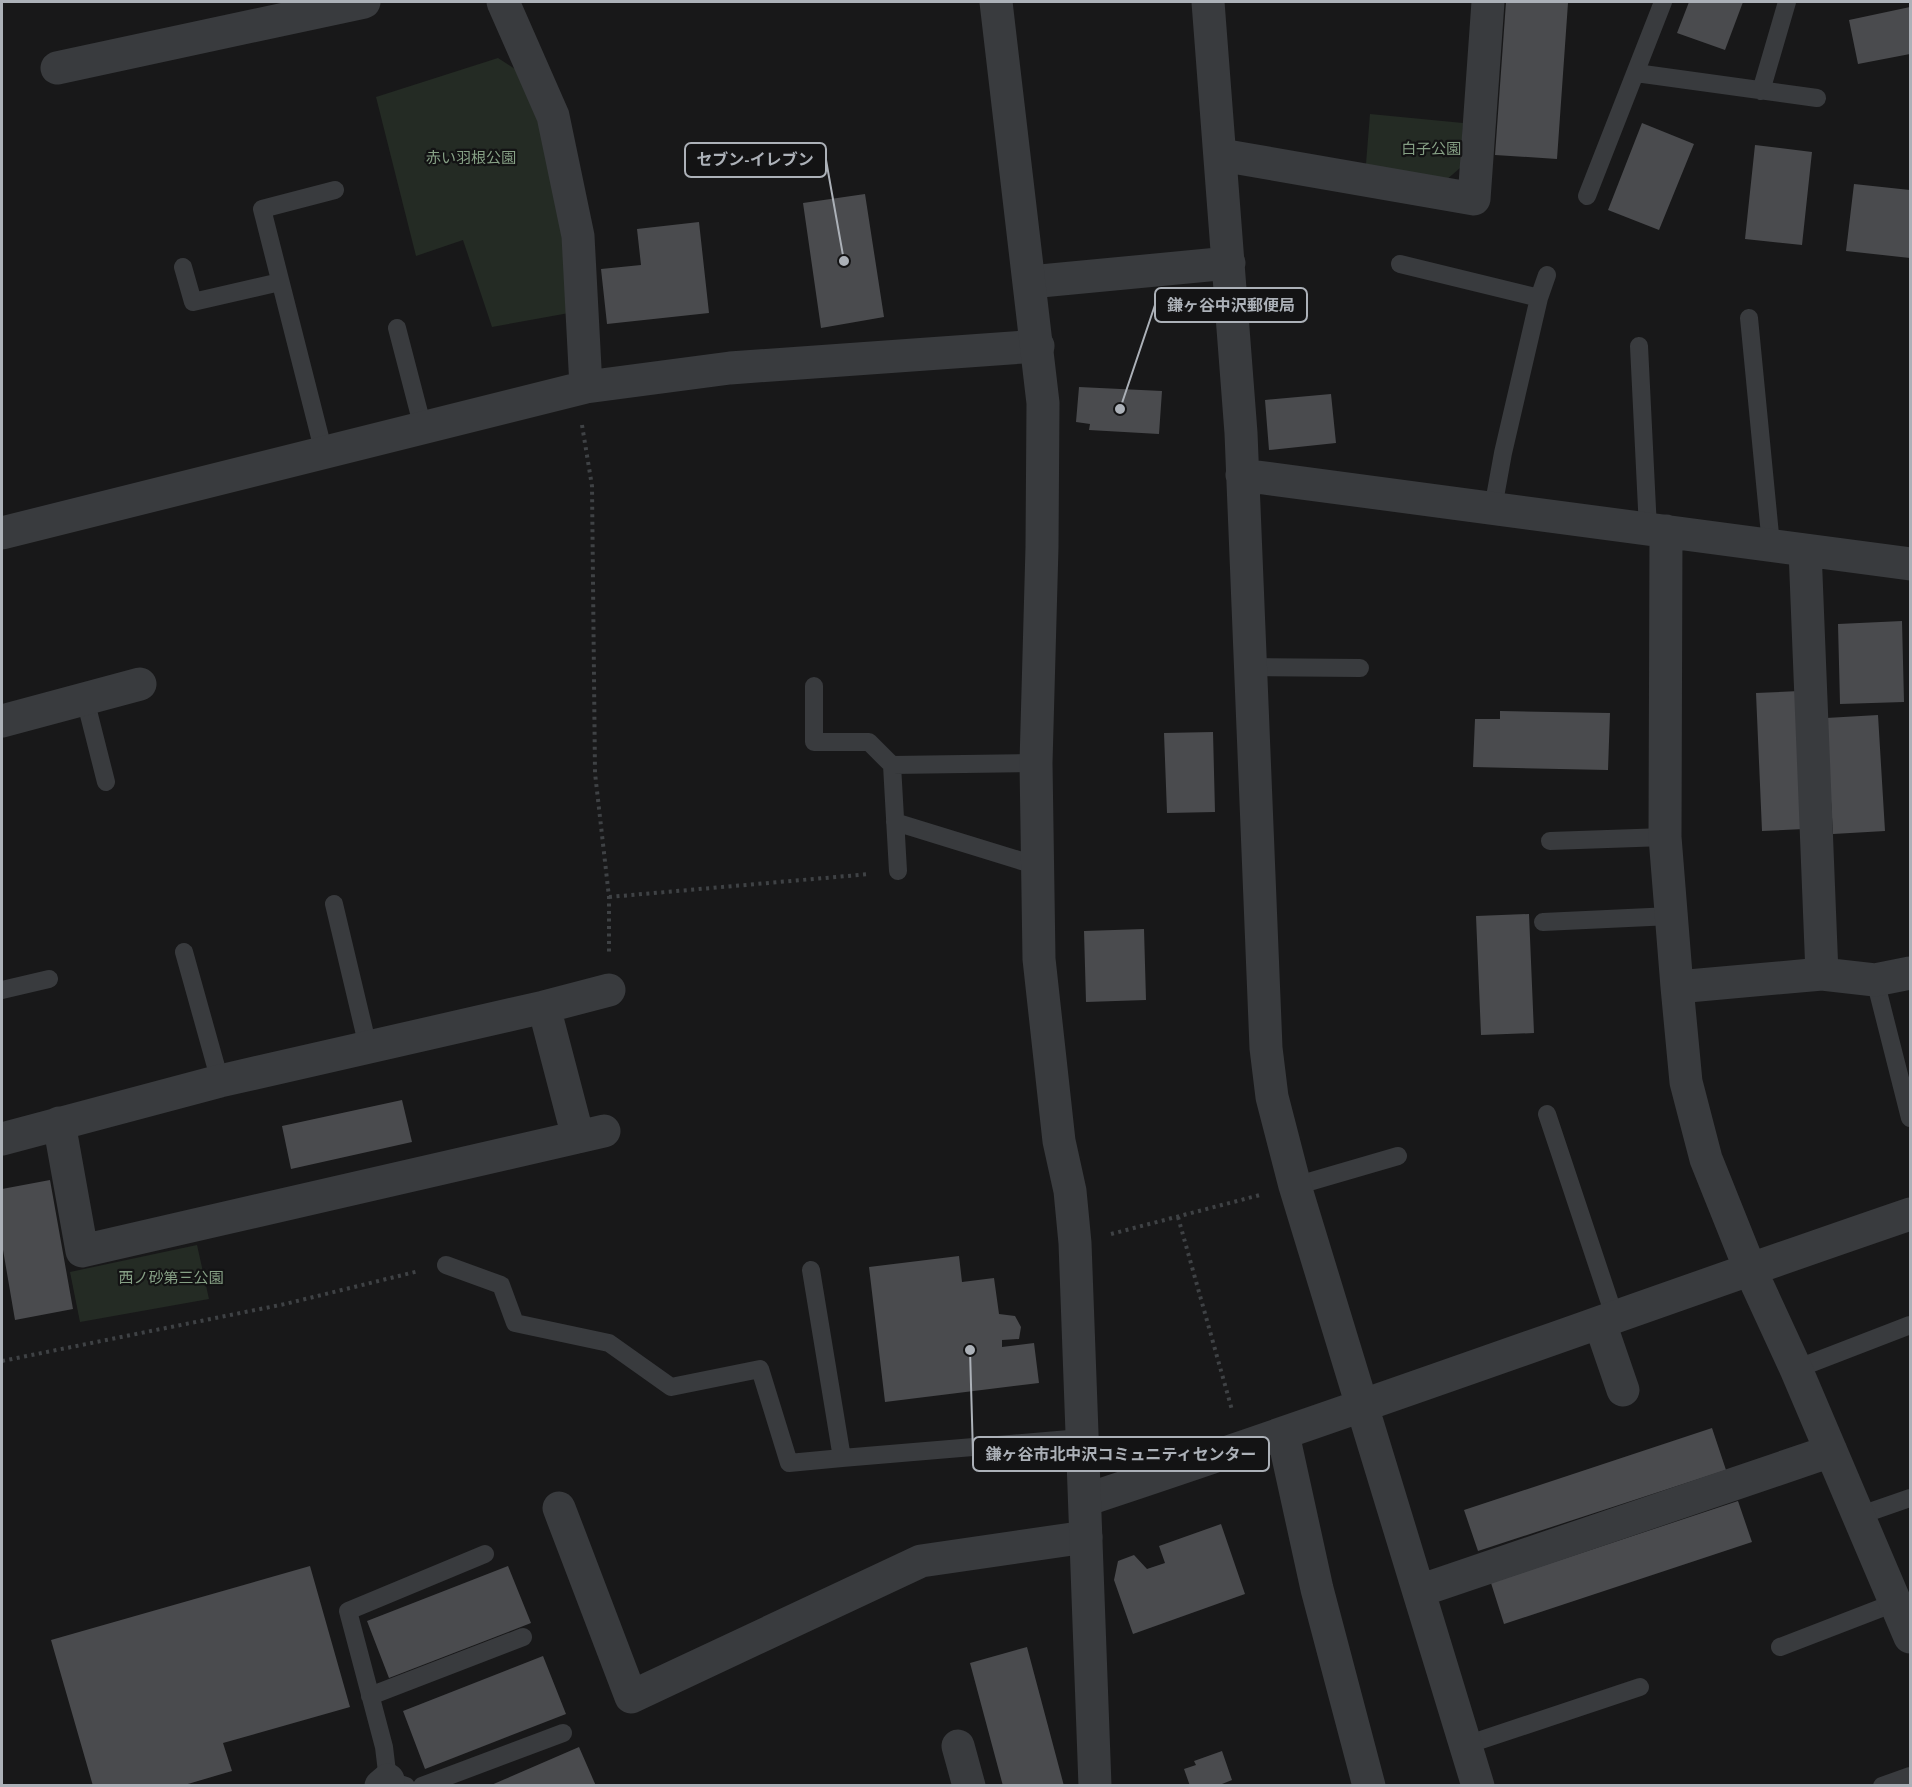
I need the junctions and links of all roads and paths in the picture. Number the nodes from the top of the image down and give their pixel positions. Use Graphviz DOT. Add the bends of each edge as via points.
graph roads {
  1 [pos="364,2"];
  2 [pos="503,2"];
  3 [pos="996,2"];
  4 [pos="1208,2"];
  5 [pos="1488,2"];
  6 [pos="1663,2"];
  7 [pos="1787,2"];
  8 [pos="57,68"];
  9 [pos="1636,73"];
  10 [pos="1761,92"];
  11 [pos="1817,98"];
  12 [pos="1221,155"];
  13 [pos="334,190"];
  14 [pos="1587,196"];
  15 [pos="1229,263"];
  16 [pos="1400,264"];
  17 [pos="183,267"];
  18 [pos="1547,275"];
  19 [pos="280,282"];
  20 [pos="1030,282"];
  21 [pos="1539,298"];
  22 [pos="1749,318"];
  23 [pos="397,328"];
  24 [pos="1038,346"];
  25 [pos="1639,346"];
  26 [pos="586,387"];
  27 [pos="423,428"];
  28 [pos="324,453"];
  29 [pos="1242,475"];
  30 [pos="1493,508"];
  31 [pos="1657,530"];
  32 [pos="2,533"];
  33 [pos="1771,545"];
  34 [pos="1805,550"];
  35 [pos="1911,564"];
  36 [pos="1252,668"];
  37 [pos="1360,668"];
  38 [pos="140,684"];
  39 [pos="814,686"];
  40 [pos="85,699"];
  41 [pos="2,721"];
  42 [pos="1036,763"];
  43 [pos="892,765"];
  44 [pos="106,782"];
  45 [pos="895,822"];
  46 [pos="1665,837"];
  47 [pos="1550,842"];
  48 [pos="1038,866"];
  49 [pos="898,871"];
  50 [pos="609,897"];
  51 [pos="334,904"];
  52 [pos="1671,916"];
  53 [pos="1542,922"];
  54 [pos="184,952"];
  55 [pos="1822,974"];
  56 [pos="1911,974"];
  57 [pos="49,979"];
  58 [pos="1875,980"];
  59 [pos="1677,987"];
  60 [pos="2,990"];
  61 [pos="609,990"];
  62 [pos="544,1007"];
  63 [pos="368,1047"];
  64 [pos="220,1081"];
  65 [pos="1547,1114"];
  66 [pos="1911,1119"];
  67 [pos="59,1124"];
  68 [pos="2,1139"];
  69 [pos="1398,1156"];
  70 [pos="1295,1186"];
  71 [pos="1911,1214"];
  72 [pos="1178,1217"];
  73 [pos="1075,1243"];
  74 [pos="446,1265"];
  75 [pos="1750,1269"];
  76 [pos="811,1270"];
  77 [pos="1607,1320"];
  78 [pos="1911,1325"];
  79 [pos="2,1361"];
  80 [pos="1796,1369"];
  81 [pos="1623,1390"];
  82 [pos="1363,1407"];
  83 [pos="1283,1434"];
  84 [pos="1081,1438"];
  85 [pos="1243,1448"];
  86 [pos="1831,1451"];
  87 [pos="842,1458"];
  88 [pos="1911,1498"];
  89 [pos="1085,1500"];
  90 [pos="559,1508"];
  91 [pos="1858,1516"];
  92 [pos="1086,1537"];
  93 [pos="485,1554"];
  94 [pos="1419,1591"];
  95 [pos="1903,1600"];
  96 [pos="524,1637"];
  97 [pos="1911,1637"];
  98 [pos="1780,1647"];
  99 [pos="1640,1687"];
  100 [pos="370,1696"];
  101 [pos="563,1733"];
  102 [pos="1466,1745"];
  103 [pos="958,1746"];
  104 [pos="1911,1776"];
  105 [pos="391,1784"];
  106 [pos="422,1785"];
  107 [pos="969,1785"];
  108 [pos="1095,1785"];
  109 [pos="1369,1785"];
  110 [pos="1478,1785"];
  111 [pos="1882,1785"];
  1 -- 8 [label="street"];
  2 -- 26 [label="street" via="553,116 578,236"];
  3 -- 20 [label="street"];
  4 -- 12 [label="street"];
  5 -- 12 [label="street" via="1474,199"];
  6 -- 9 [label="lane"];
  7 -- 10 [label="lane"];
  9 -- 10 [label="lane"];
  9 -- 14 [label="lane"];
  10 -- 11 [label="lane"];
  12 -- 15 [label="street"];
  13 -- 19 [label="lane" via="262,209"];
  15 -- 20 [label="street"];
  15 -- 29 [label="street"];
  16 -- 21 [label="lane"];
  17 -- 19 [label="lane" via="193,302"];
  18 -- 21 [label="lane"];
  19 -- 28 [label="lane"];
  20 -- 24 [label="street"];
  21 -- 30 [label="lane"];
  22 -- 33 [label="lane"];
  23 -- 27 [label="lane"];
  24 -- 26 [label="street" via="730,368"];
  24 -- 42 [label="street" via="1043,403"];
  25 -- 31 [label="lane"];
  26 -- 27 [label="street"];
  26 -- 50 [label="path" via="579,402 592,486 595,773"];
  27 -- 28 [label="street"];
  28 -- 32 [label="street"];
  29 -- 30 [label="street"];
  29 -- 36 [label="street"];
  30 -- 31 [label="street"];
  31 -- 33 [label="street"];
  31 -- 46 [label="street"];
  33 -- 34 [label="street"];
  34 -- 35 [label="street"];
  34 -- 55 [label="street"];
  36 -- 37 [label="lane"];
  36 -- 70 [label="street" via="1266,1048 1272,1097"];
  38 -- 40 [label="street"];
  39 -- 43 [label="lane" via="814,742 869,742"];
  40 -- 41 [label="street"];
  40 -- 44 [label="lane"];
  42 -- 43 [label="lane"];
  42 -- 48 [label="street"];
  43 -- 45 [label="lane"];
  45 -- 48 [label="lane"];
  45 -- 49 [label="lane"];
  46 -- 47 [label="lane"];
  46 -- 52 [label="street"];
  48 -- 73 [label="street" via="1039,959 1059,1141 1070,1191"];
  49 -- 50 [label="path"];
  50 -- 61 [label="path"];
  51 -- 63 [label="lane"];
  52 -- 53 [label="lane"];
  52 -- 59 [label="street"];
  54 -- 64 [label="lane"];
  55 -- 58 [label="street"];
  55 -- 59 [label="street"];
  56 -- 58 [label="street"];
  57 -- 60 [label="lane"];
  58 -- 66 [label="lane"];
  59 -- 75 [label="street" via="1686,1082 1706,1159"];
  61 -- 62 [label="street"];
  62 -- 63 [label="street"];
  62 -- 67 [label="street" via="591,1134 82,1251"];
  63 -- 64 [label="street"];
  64 -- 67 [label="street"];
  65 -- 77 [label="lane"];
  67 -- 68 [label="street"];
  69 -- 70 [label="lane"];
  70 -- 72 [label="path"];
  70 -- 82 [label="street"];
  71 -- 75 [label="street"];
  72 -- 73 [label="path"];
  72 -- 85 [label="path"];
  73 -- 84 [label="street"];
  74 -- 79 [label="path" via="285,1304"];
  74 -- 87 [label="lane" via="501,1285 515,1323 609,1343 671,1387 760,1369 789,1463"];
  75 -- 77 [label="street"];
  75 -- 80 [label="street"];
  76 -- 87 [label="lane"];
  77 -- 81 [label="street"];
  77 -- 82 [label="street"];
  78 -- 80 [label="lane"];
  80 -- 86 [label="street"];
  82 -- 83 [label="street"];
  82 -- 94 [label="street"];
  83 -- 85 [label="street"];
  83 -- 109 [label="street" via="1317,1589"];
  84 -- 87 [label="lane"];
  84 -- 89 [label="street"];
  85 -- 89 [label="street"];
  86 -- 91 [label="street"];
  86 -- 94 [label="street"];
  88 -- 91 [label="lane"];
  89 -- 92 [label="street"];
  90 -- 92 [label="street" via="631,1697 921,1561"];
  91 -- 95 [label="street"];
  92 -- 108 [label="street"];
  93 -- 100 [label="lane" via="348,1611"];
  94 -- 102 [label="street"];
  95 -- 97 [label="street"];
  95 -- 98 [label="lane"];
  96 -- 100 [label="lane"];
  99 -- 102 [label="lane"];
  100 -- 105 [label="lane"];
  101 -- 106 [label="lane"];
  102 -- 110 [label="street"];
  103 -- 107 [label="street"];
  104 -- 111 [label="lane"];
}
